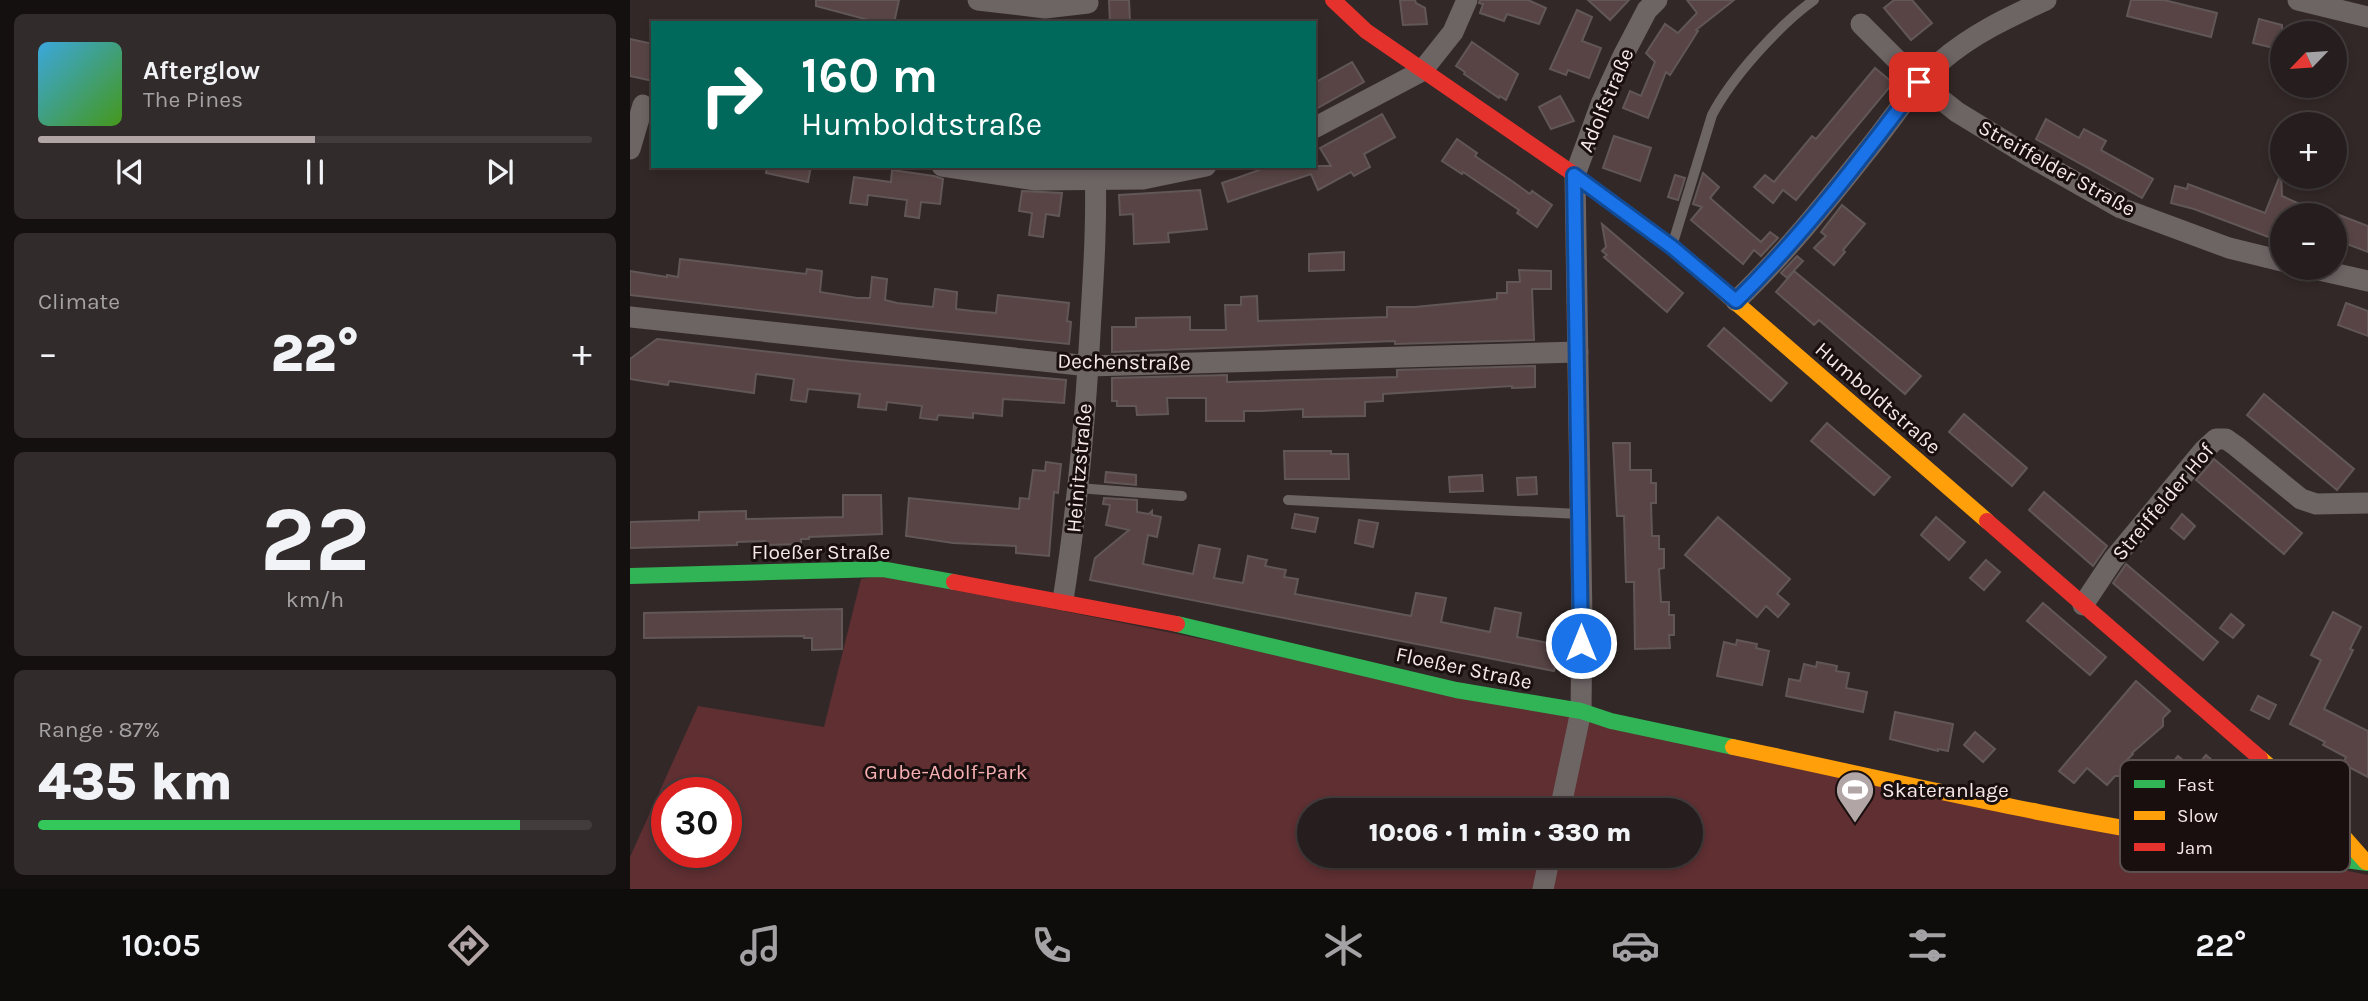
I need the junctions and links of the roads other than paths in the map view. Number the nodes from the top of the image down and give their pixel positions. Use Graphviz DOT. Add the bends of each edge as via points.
graph roads {
  1 [pos="978,0"];
  2 [pos="1333,0"];
  3 [pos="1467,0"];
  4 [pos="1657,0"];
  5 [pos="1814,0"];
  6 [pos="2046,0"];
  7 [pos="2298,0"];
  8 [pos="1088,9"];
  9 [pos="2368,17"];
  10 [pos="1861,24"];
  11 [pos="1422,71"];
  12 [pos="1919,82"];
  13 [pos="642,104"];
  14 [pos="1316,127"];
  15 [pos="630,149"];
  16 [pos="955,168"];
  17 [pos="1196,168"];
  18 [pos="1095,173"];
  19 [pos="1574,175"];
  20 [pos="1672,247"];
  21 [pos="2270,258"];
  22 [pos="2347,276"];
  23 [pos="2368,281"];
  24 [pos="1736,301"];
  25 [pos="630,317"];
  26 [pos="1578,352"];
  27 [pos="1089,366"];
  28 [pos="1078,488"];
  29 [pos="1182,496"];
  30 [pos="1287,500"];
  31 [pos="2368,503"];
  32 [pos="1579,514"];
  33 [pos="630,576"];
  34 [pos="1063,600"];
  35 [pos="2083,605"];
  36 [pos="1581,711"];
  37 [pos="2262,760"];
  38 [pos="1563,798"];
  39 [pos="2120,826"];
  40 [pos="2350,843"];
  41 [pos="2367,862"];
  42 [pos="1547,868"];
  43 [pos="1543,889"];
  1 -- 8 [label="street"];
  2 -- 11 [label="street, Humboldtstraße" via="1366,31"];
  3 -- 11 [label="street" via="1453,32"];
  4 -- 19 [label="street, Adolfstraße" via="1624,54"];
  5 -- 20 [label="lane" via="1765,46 1722,96 1712,115"];
  6 -- 12 [label="street" via="1988,27"];
  7 -- 9 [label="street"];
  10 -- 12 [label="street, Streiffelder Straße"];
  11 -- 14 [label="street"];
  11 -- 19 [label="street, Humboldtstraße"];
  12 -- 21 [label="street, Streiffelder Straße" via="1957,112 2121,208 2228,248"];
  12 -- 24 [label="street" via="1851,171"];
  13 -- 15 [label="street"];
  16 -- 18 [label="street" via="1036,180"];
  17 -- 18 [label="street" via="1143,179"];
  18 -- 27 [label="street, Heinitzstraße"];
  19 -- 20 [label="street, Humboldtstraße"];
  19 -- 26 [label="street, Adolfstraße"];
  20 -- 24 [label="street, Humboldtstraße"];
  22 -- 23 [label="street"];
  24 -- 35 [label="street, Humboldtstraße"];
  25 -- 27 [label="street, Dechenstraße"];
  26 -- 27 [label="street, Dechenstraße"];
  26 -- 32 [label="street, Adolfstraße"];
  27 -- 28 [label="street, Heinitzstraße"];
  28 -- 29 [label="lane"];
  28 -- 34 [label="street, Heinitzstraße"];
  30 -- 32 [label="lane"];
  31 -- 35 [label="street, Streiffelder Hof" via="2301,499 2236,446 2216,439 2113,560"];
  32 -- 36 [label="street, Adolfstraße"];
  33 -- 34 [label="street, Floeßer Straße" via="882,569"];
  34 -- 36 [label="street, Floeßer Straße" via="1491,697"];
  35 -- 37 [label="street, Humboldtstraße"];
  36 -- 38 [label="street, Adolfstraße"];
  36 -- 39 [label="street, Floeßer Straße" via="1611,721"];
  40 -- 41 [label="street, Humboldtstraße"];
  42 -- 43 [label="street"];
}
